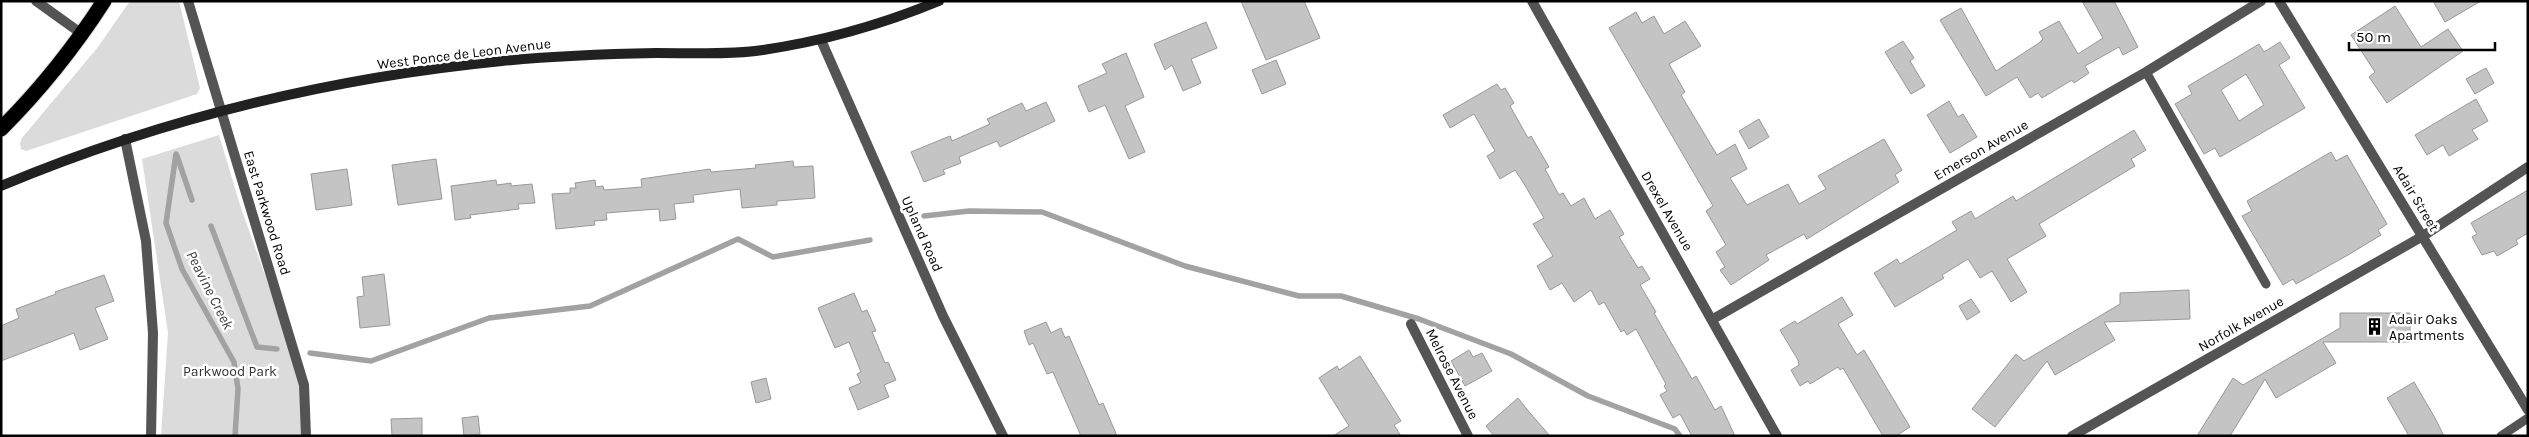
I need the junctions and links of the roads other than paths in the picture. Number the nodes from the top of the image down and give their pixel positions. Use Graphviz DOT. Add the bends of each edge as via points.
graph roads {
  1 [pos="36,1"];
  2 [pos="104,1"];
  3 [pos="188,1"];
  4 [pos="939,1"];
  5 [pos="1532,1"];
  6 [pos="2261,1"];
  7 [pos="2280,1"];
  8 [pos="82,34"];
  9 [pos="821,40"];
  10 [pos="2146,72"];
  11 [pos="222,110"];
  12 [pos="1,129"];
  13 [pos="125,139"];
  14 [pos="2528,167"];
  15 [pos="1,186"];
  16 [pos="2423,236"];
  17 [pos="2266,284"];
  18 [pos="1713,320"];
  19 [pos="1411,324"];
  20 [pos="2528,410"];
  21 [pos="2528,418"];
  22 [pos="151,436"];
  23 [pos="306,436"];
  24 [pos="1003,436"];
  25 [pos="1468,436"];
  26 [pos="1777,436"];
  27 [pos="2072,436"];
  28 [pos="2501,436"];
  1 -- 8 [label="street"];
  2 -- 8 [label="highway"];
  3 -- 11 [label="street, East Parkwood Road"];
  4 -- 9 [label="main road, West Ponce de Leon Avenue" via="868,28"];
  5 -- 18 [label="street, Drexel Avenue"];
  6 -- 10 [label="street, Emerson Avenue"];
  7 -- 16 [label="street, Adair Street"];
  8 -- 12 [label="highway"];
  9 -- 11 [label="main road, West Ponce de Leon Avenue" via="763,50 580,56 469,65 387,75"];
  9 -- 24 [label="street, Upland Road" via="943,316"];
  10 -- 17 [label="lane"];
  10 -- 18 [label="street, Emerson Avenue"];
  11 -- 13 [label="main road, West Ponce de Leon Avenue"];
  11 -- 23 [label="street, East Parkwood Road" via="304,385"];
  13 -- 15 [label="main road, West Ponce de Leon Avenue"];
  13 -- 22 [label="street" via="146,241 153,333"];
  14 -- 16 [label="street, Norfolk Avenue"];
  16 -- 20 [label="street, Adair Street"];
  16 -- 27 [label="street, Norfolk Avenue"];
  18 -- 26 [label="street, Drexel Avenue"];
  19 -- 25 [label="street, Melrose Avenue"];
  21 -- 28 [label="lane"];
}
